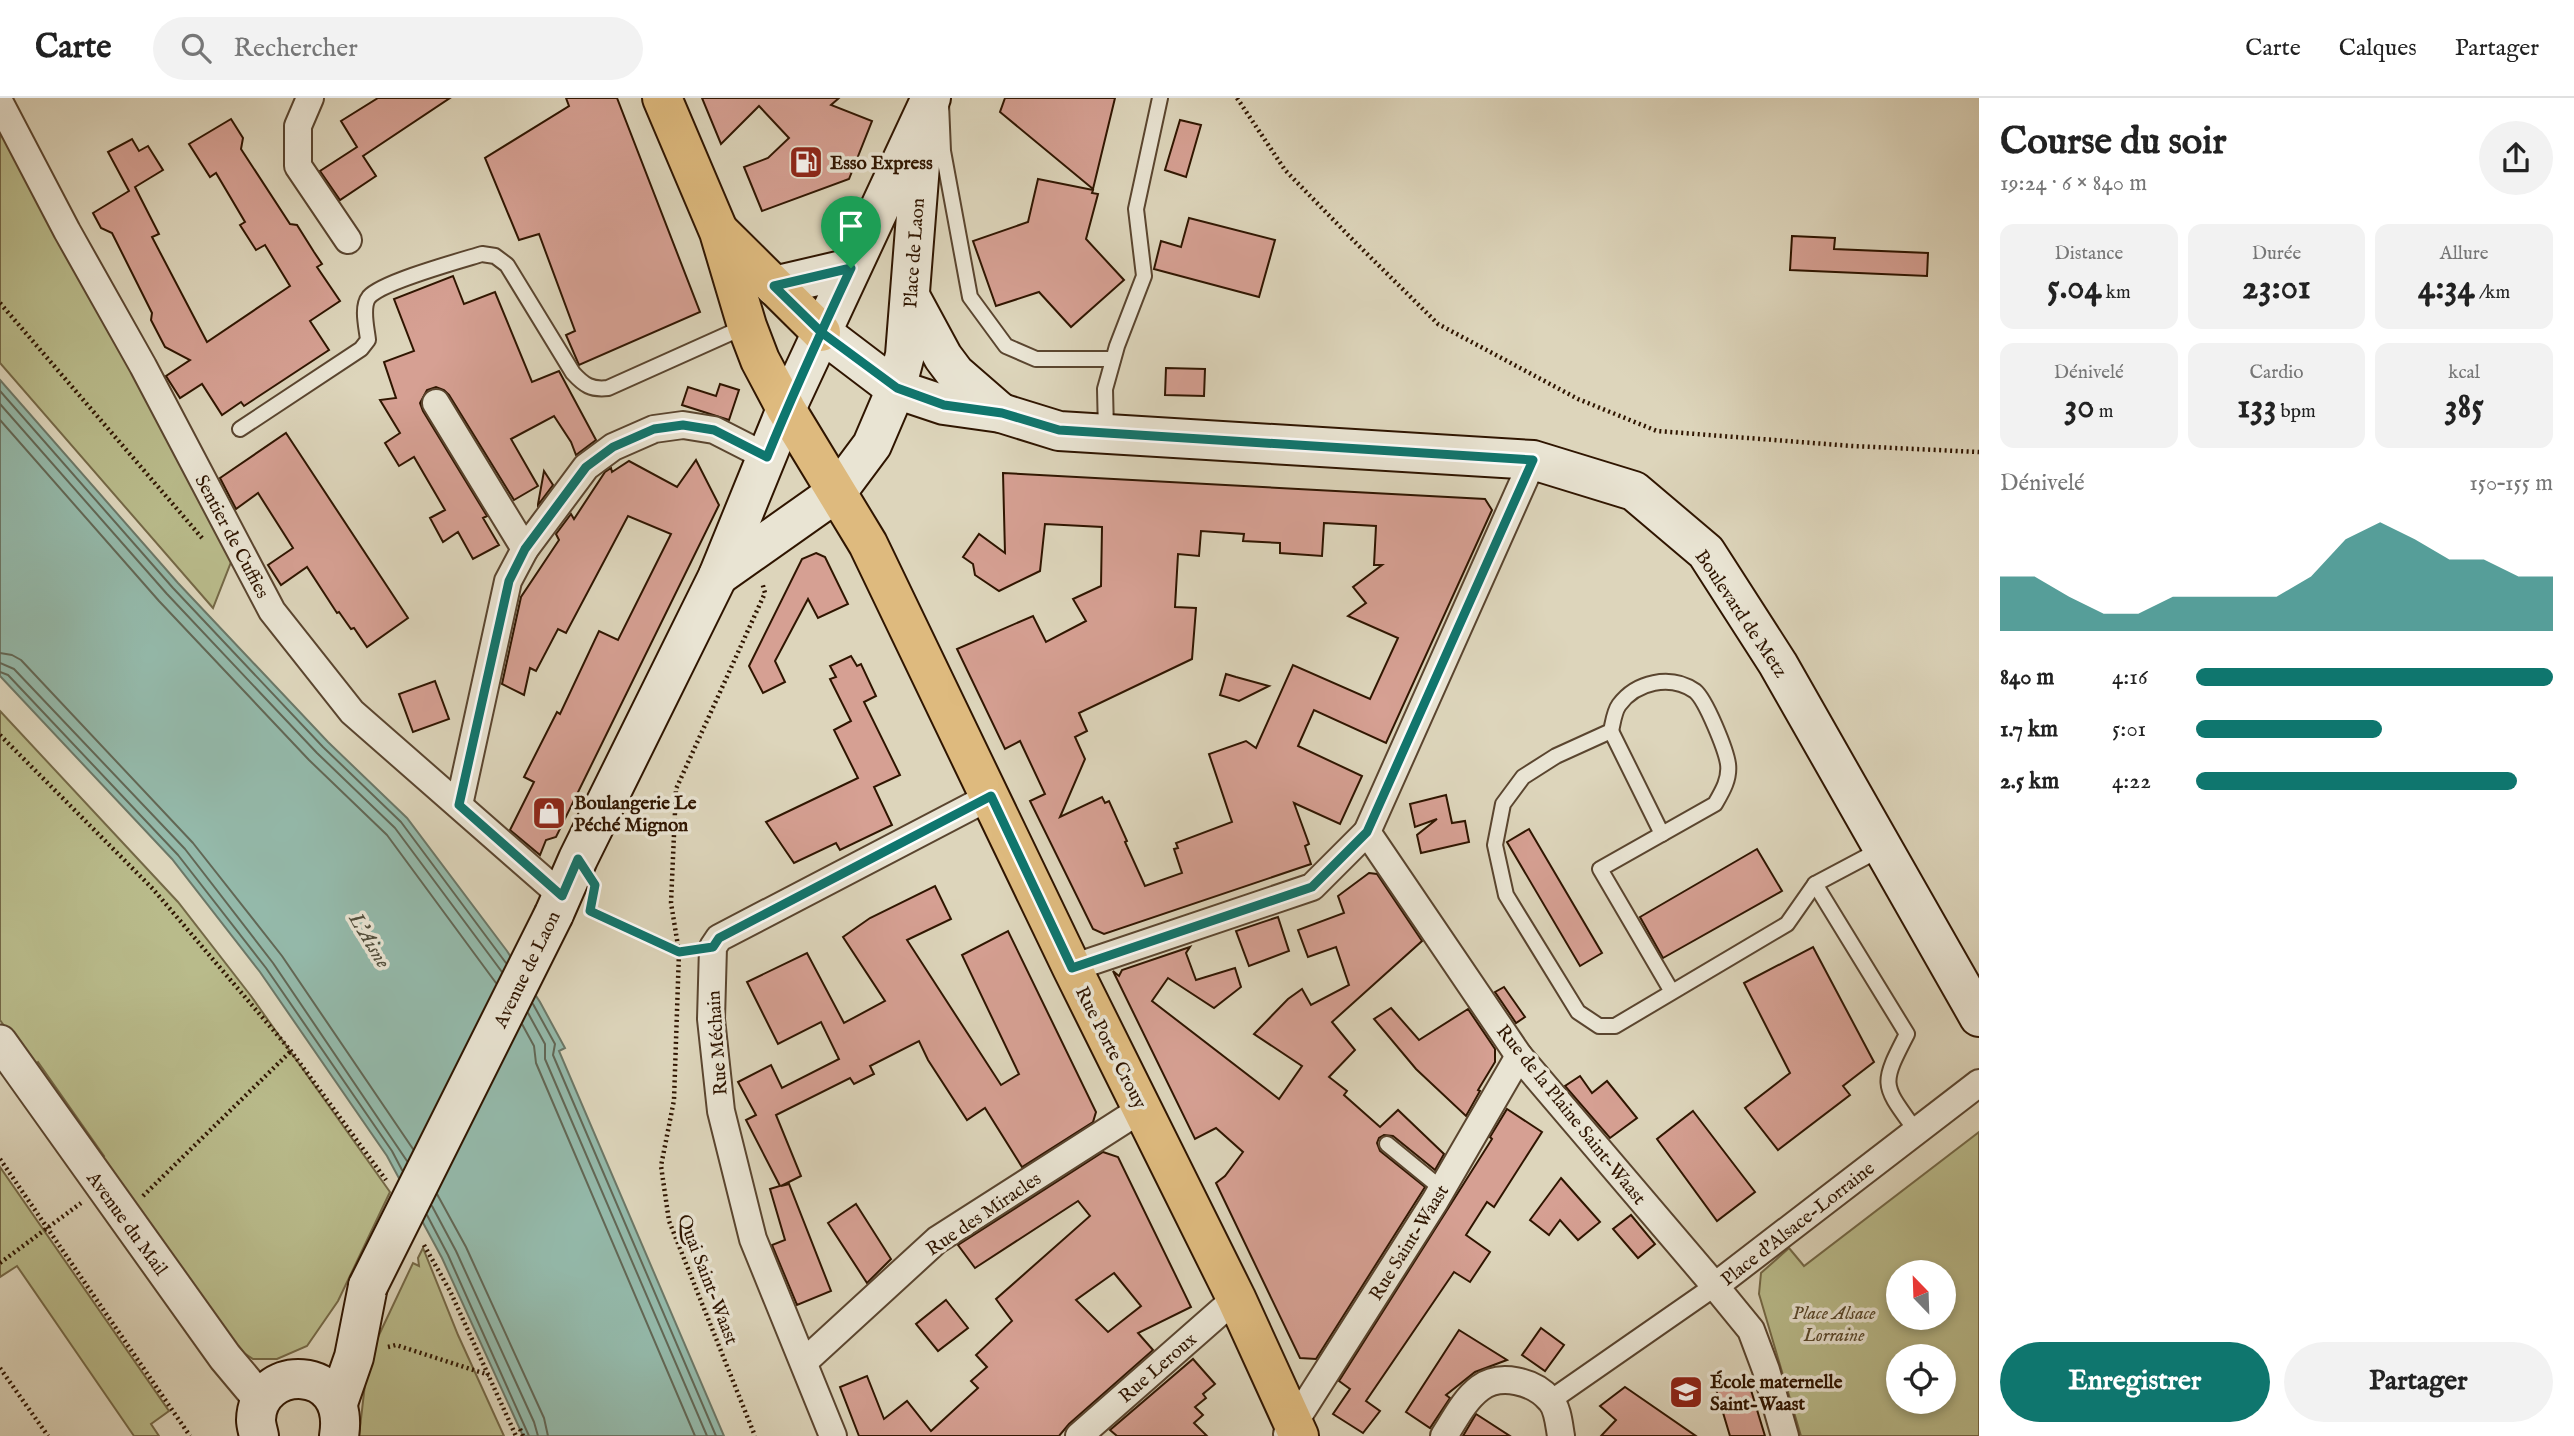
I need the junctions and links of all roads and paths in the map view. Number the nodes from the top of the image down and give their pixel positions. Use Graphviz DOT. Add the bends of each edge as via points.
graph roads {
  1 [pos="310,98"];
  2 [pos="662,98"];
  3 [pos="1160,98"];
  4 [pos="1237,98"];
  5 [pos="0,103"];
  6 [pos="932,104"];
  7 [pos="719,232"];
  8 [pos="348,240"];
  9 [pos="851,268"];
  10 [pos="774,286"];
  11 [pos="910,296"];
  12 [pos="0,303"];
  13 [pos="747,326"];
  14 [pos="821,332"];
  15 [pos="1114,359"];
  16 [pos="897,388"];
  17 [pos="436,403"];
  18 [pos="786,409"];
  19 [pos="1002,413"];
  20 [pos="240,429"];
  21 [pos="1106,433"];
  22 [pos="1979,452"];
  23 [pos="767,457"];
  24 [pos="1533,460"];
  25 [pos="837,492"];
  26 [pos="208,544"];
  27 [pos="525,549"];
  28 [pos="751,551"];
  29 [pos="718,576"];
  30 [pos="1611,731"];
  31 [pos="0,735"];
  32 [pos="991,796"];
  33 [pos="459,805"];
  34 [pos="1367,832"];
  35 [pos="1662,834"];
  36 [pos="1882,849"];
  37 [pos="578,859"];
  38 [pos="1815,884"];
  39 [pos="558,905"];
  40 [pos="713,947"];
  41 [pos="679,952"];
  42 [pos="1072,968"];
  43 [pos="1672,992"];
  44 [pos="1979,1017"];
  45 [pos="0,1042"];
  46 [pos="291,1051"];
  47 [pos="1520,1056"];
  48 [pos="1979,1083"];
  49 [pos="1143,1108"];
  50 [pos="1916,1131"];
  51 [pos="1387,1144"];
  52 [pos="0,1159"];
  53 [pos="102,1188"];
  54 [pos="391,1189"];
  55 [pos="1442,1189"];
  56 [pos="122,1216"];
  57 [pos="48,1228"];
  58 [pos="418,1234"];
  59 [pos="0,1263"];
  60 [pos="368,1286"];
  61 [pos="1715,1286"];
  62 [pos="1236,1298"];
  63 [pos="354,1357"];
  64 [pos="804,1362"];
  65 [pos="0,1368"];
  66 [pos="489,1375"];
  67 [pos="1551,1400"];
  68 [pos="329,1406"];
  69 [pos="260,1418"];
  70 [pos="520,1429"];
  71 [pos="1292,1432"];
  72 [pos="48,1436"];
  73 [pos="190,1436"];
  74 [pos="516,1436"];
  75 [pos="523,1436"];
  76 [pos="755,1436"];
  77 [pos="833,1436"];
  78 [pos="1079,1436"];
  79 [pos="1444,1436"];
  80 [pos="1561,1436"];
  81 [pos="1785,1436"];
  1 -- 8 [label="street" via="298,126 298,166"];
  2 -- 7 [label="main road"];
  3 -- 15 [label="lane" via="1136,209 1144,276"];
  4 -- 22 [label="path" via="1285,170 1438,324 1578,399 1657,431"];
  5 -- 33 [label="street, Sentier de Cuffies" via="272,611 352,712"];
  6 -- 9 [label="main road, Place de Laon"];
  6 -- 11 [label="main road, Place de Laon"];
  6 -- 15 [label="lane" via="970,297 1006,346 1036,359"];
  7 -- 10 [label="main road"];
  7 -- 13 [label="main road"];
  9 -- 10 [label="main road"];
  9 -- 14 [label="main road, Place de Laon"];
  10 -- 14 [label="main road"];
  11 -- 16 [label="main road, Place de Laon"];
  11 -- 19 [label="main road" via="955,373"];
  12 -- 26 [label="path"];
  13 -- 18 [label="main road"];
  13 -- 20 [label="lane" via="608,388 594,390 573,373 507,265 482,254 389,285 369,297 365,307 368,340 361,349"];
  14 -- 16 [label="main road"];
  14 -- 18 [label="main road, Place de Laon"];
  15 -- 21 [label="lane" via="1105,389"];
  16 -- 19 [label="main road" via="944,405"];
  16 -- 25 [label="main road, Place de Laon" via="872,445"];
  17 -- 27 [label="street"];
  18 -- 23 [label="main road, Place de Laon"];
  18 -- 25 [label="main road"];
  19 -- 21 [label="main road, Boulevard de Metz" via="1059,430"];
  21 -- 24 [label="main road, Boulevard de Metz"];
  23 -- 27 [label="street" via="714,430 683,425 654,429 613,447 586,467"];
  23 -- 29 [label="main road, Place de Laon"];
  24 -- 34 [label="street"];
  24 -- 36 [label="main road, Boulevard de Metz" via="1634,492 1706,551 1778,664"];
  25 -- 28 [label="main road, Place de Laon"];
  25 -- 32 [label="main road, Rue Porte Crouy" via="868,544"];
  27 -- 33 [label="street" via="509,581"];
  28 -- 29 [label="main road, Place de Laon"];
  28 -- 41 [label="path, Quai Saint-Waast" via="765,593 676,789 671,903"];
  29 -- 37 [label="main road, Avenue de Laon"];
  30 -- 35 [label="lane"];
  30 -- 35 [label="lane" via="1617,707 1633,690 1661,681 1679,683 1697,693 1717,729 1728,765 1725,788 1714,804"];
  30 -- 43 [label="lane" via="1523,777 1503,804 1495,845 1506,895 1578,1013 1600,1026 1615,1026"];
  31 -- 46 [label="path" via="153,889"];
  32 -- 40 [label="street" via="719,938"];
  32 -- 42 [label="main road, Rue Porte Crouy"];
  33 -- 39 [label="street, Sentier de Cuffies"];
  34 -- 42 [label="street" via="1312,887"];
  34 -- 47 [label="street, Rue de la Plaine Saint-Waast"];
  35 -- 43 [label="lane" via="1600,869"];
  36 -- 38 [label="lane"];
  36 -- 44 [label="main road, Boulevard de Metz"];
  37 -- 39 [label="main road, Avenue de Laon"];
  37 -- 41 [label="path" via="595,885 590,911"];
  38 -- 43 [label="lane" via="1787,924"];
  38 -- 50 [label="lane" via="1907,1034 1887,1071 1889,1094"];
  39 -- 60 [label="main road, Avenue de Laon, bridge"];
  40 -- 41 [label="path"];
  40 -- 64 [label="street, Rue Méchain" via="711,1019 722,1111 753,1239"];
  41 -- 76 [label="path, Quai Saint-Waast" via="674,1100 661,1166 669,1221"];
  42 -- 49 [label="main road, Rue Porte Crouy"];
  45 -- 53 [label="street, Avenue du Mail"];
  46 -- 54 [label="path"];
  46 -- 56 [label="path"];
  47 -- 55 [label="street, Rue Saint-Waast"];
  47 -- 61 [label="street, Rue de la Plaine Saint-Waast"];
  48 -- 50 [label="street, Place d'Alsace-Lorraine"];
  49 -- 62 [label="main road, Rue Porte Crouy"];
  49 -- 64 [label="street, Rue des Miracles" via="937,1240"];
  50 -- 61 [label="street, Place d'Alsace-Lorraine"];
  51 -- 55 [label="lane"];
  52 -- 57 [label="path"];
  53 -- 56 [label="street, Avenue du Mail"];
  53 -- 57 [label="path"];
  55 -- 71 [label="street, Rue Saint-Waast"];
  56 -- 69 [label="street, Avenue du Mail" via="225,1357"];
  57 -- 59 [label="path"];
  57 -- 73 [label="path"];
  58 -- 66 [label="path"];
  60 -- 63 [label="main road, Avenue de Laon"];
  60 -- 68 [label="main road, Avenue de Laon"];
  61 -- 67 [label="street"];
  61 -- 81 [label="street, Place d'Alsace-Lorraine" via="1751,1330"];
  62 -- 71 [label="main road, Rue Porte Crouy"];
  62 -- 78 [label="street, Rue Leroux"];
  63 -- 66 [label="path" via="396,1345"];
  63 -- 68 [label="main road, Avenue de Laon"];
  64 -- 77 [label="street, Rue Méchain"];
  65 -- 72 [label="path"];
  66 -- 74 [label="path"];
  67 -- 79 [label="street" via="1519,1382 1498,1379 1466,1400"];
  67 -- 80 [label="street"];
  68 -- 69 [label="main road" via="291,1378 274,1386"];
  70 -- 75 [label="path"];
}
